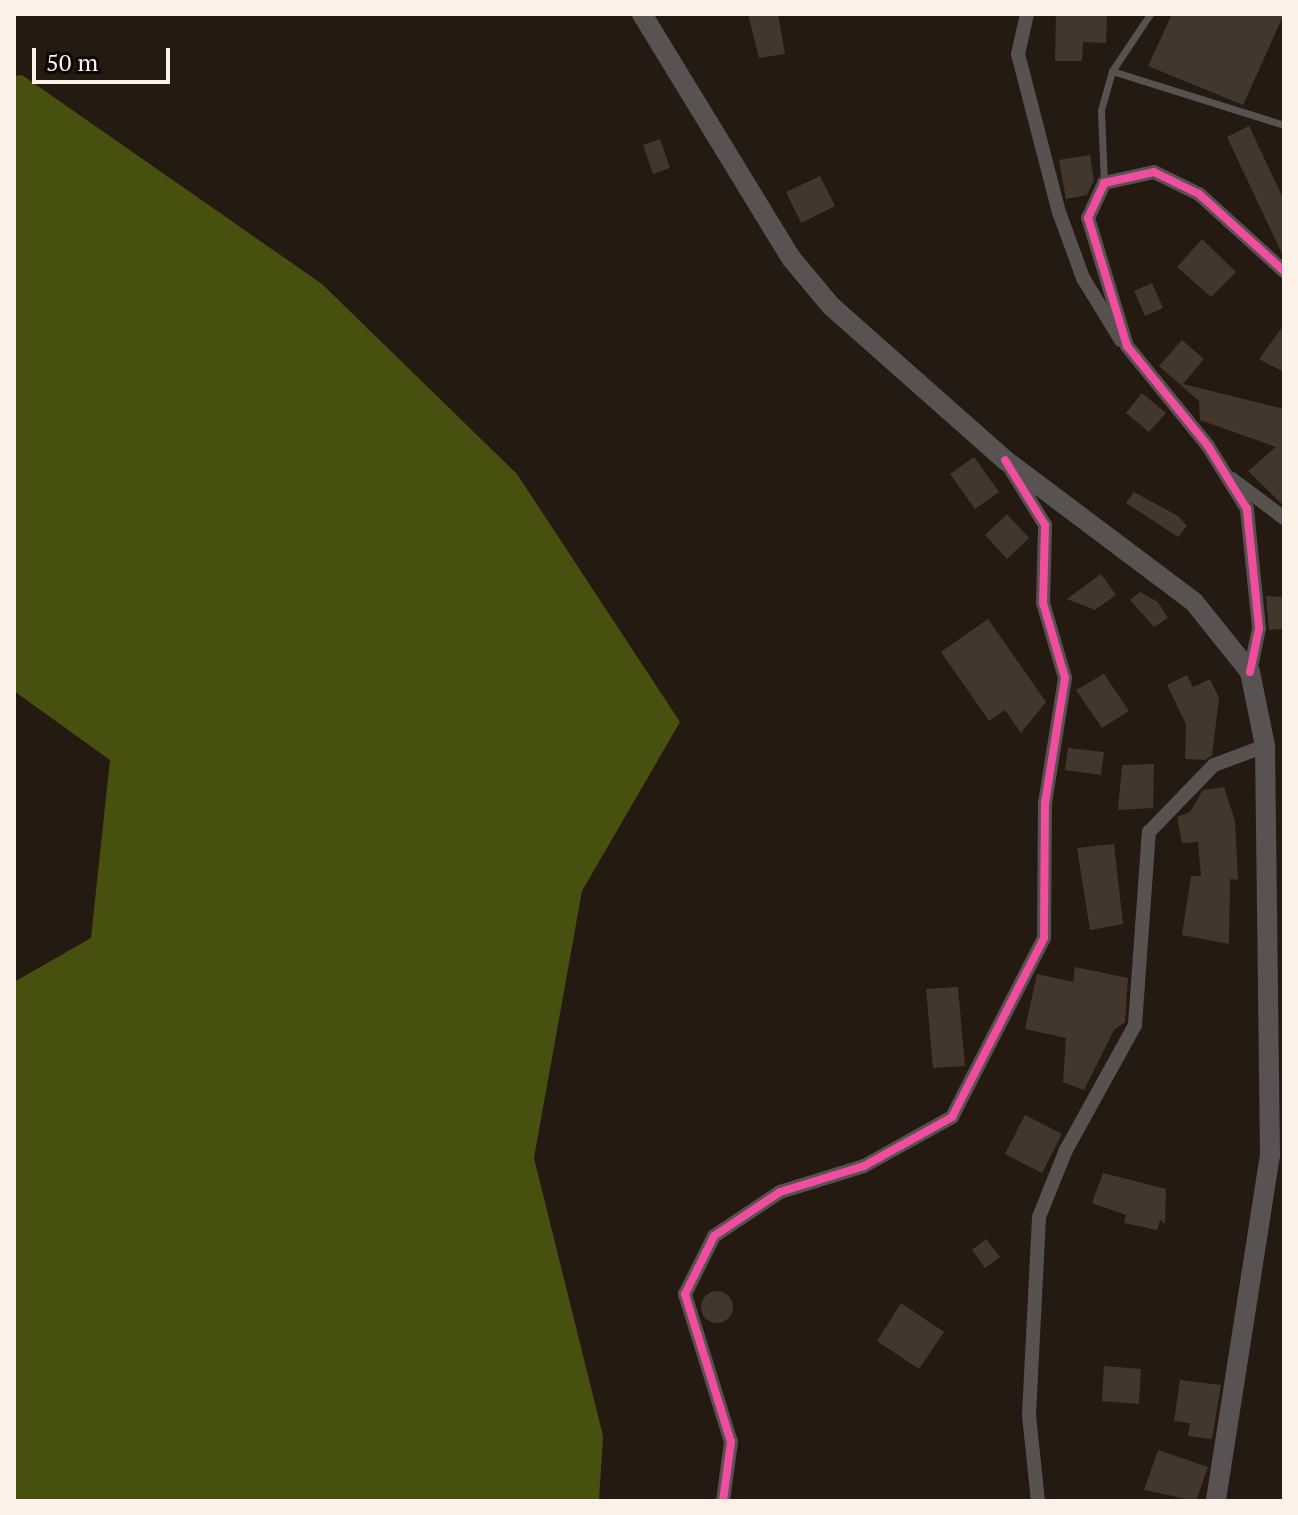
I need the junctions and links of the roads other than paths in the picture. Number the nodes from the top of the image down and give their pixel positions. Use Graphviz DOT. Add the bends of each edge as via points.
graph roads {
  1 [pos="642,14"];
  2 [pos="1027,14"];
  3 [pos="1150,14"];
  4 [pos="1112,71"];
  5 [pos="1284,125"];
  6 [pos="1104,183"];
  7 [pos="1284,271"];
  8 [pos="1127,346"];
  9 [pos="1005,460"];
  10 [pos="1232,479"];
  11 [pos="1284,518"];
  12 [pos="1250,672"];
  13 [pos="1265,746"];
  14 [pos="723,1501"];
  15 [pos="1038,1501"];
  16 [pos="1216,1501"];
  1 -- 9 [label="main road" via="791,258 870,344"];
  2 -- 8 [label="street" via="1018,54 1059,212 1083,278"];
  3 -- 4 [label="lane"];
  4 -- 5 [label="lane"];
  4 -- 6 [label="lane" via="1101,110"];
  6 -- 7 [label="street" via="1135,172 1175,179"];
  6 -- 8 [label="street" via="1088,218"];
  8 -- 10 [label="street"];
  9 -- 12 [label="main road" via="1194,602"];
  9 -- 14 [label="street" via="1045,525 1043,603 1065,678 1045,803 1044,938 952,1117 864,1166 780,1192 714,1236 685,1294 731,1442"];
  10 -- 11 [label="street"];
  10 -- 12 [label="street" via="1247,509 1257,578 1258,655"];
  12 -- 13 [label="main road"];
  13 -- 15 [label="street" via="1214,765 1149,832 1138,1016 1039,1217 1029,1415"];
  13 -- 16 [label="main road" via="1270,1155"];
}
